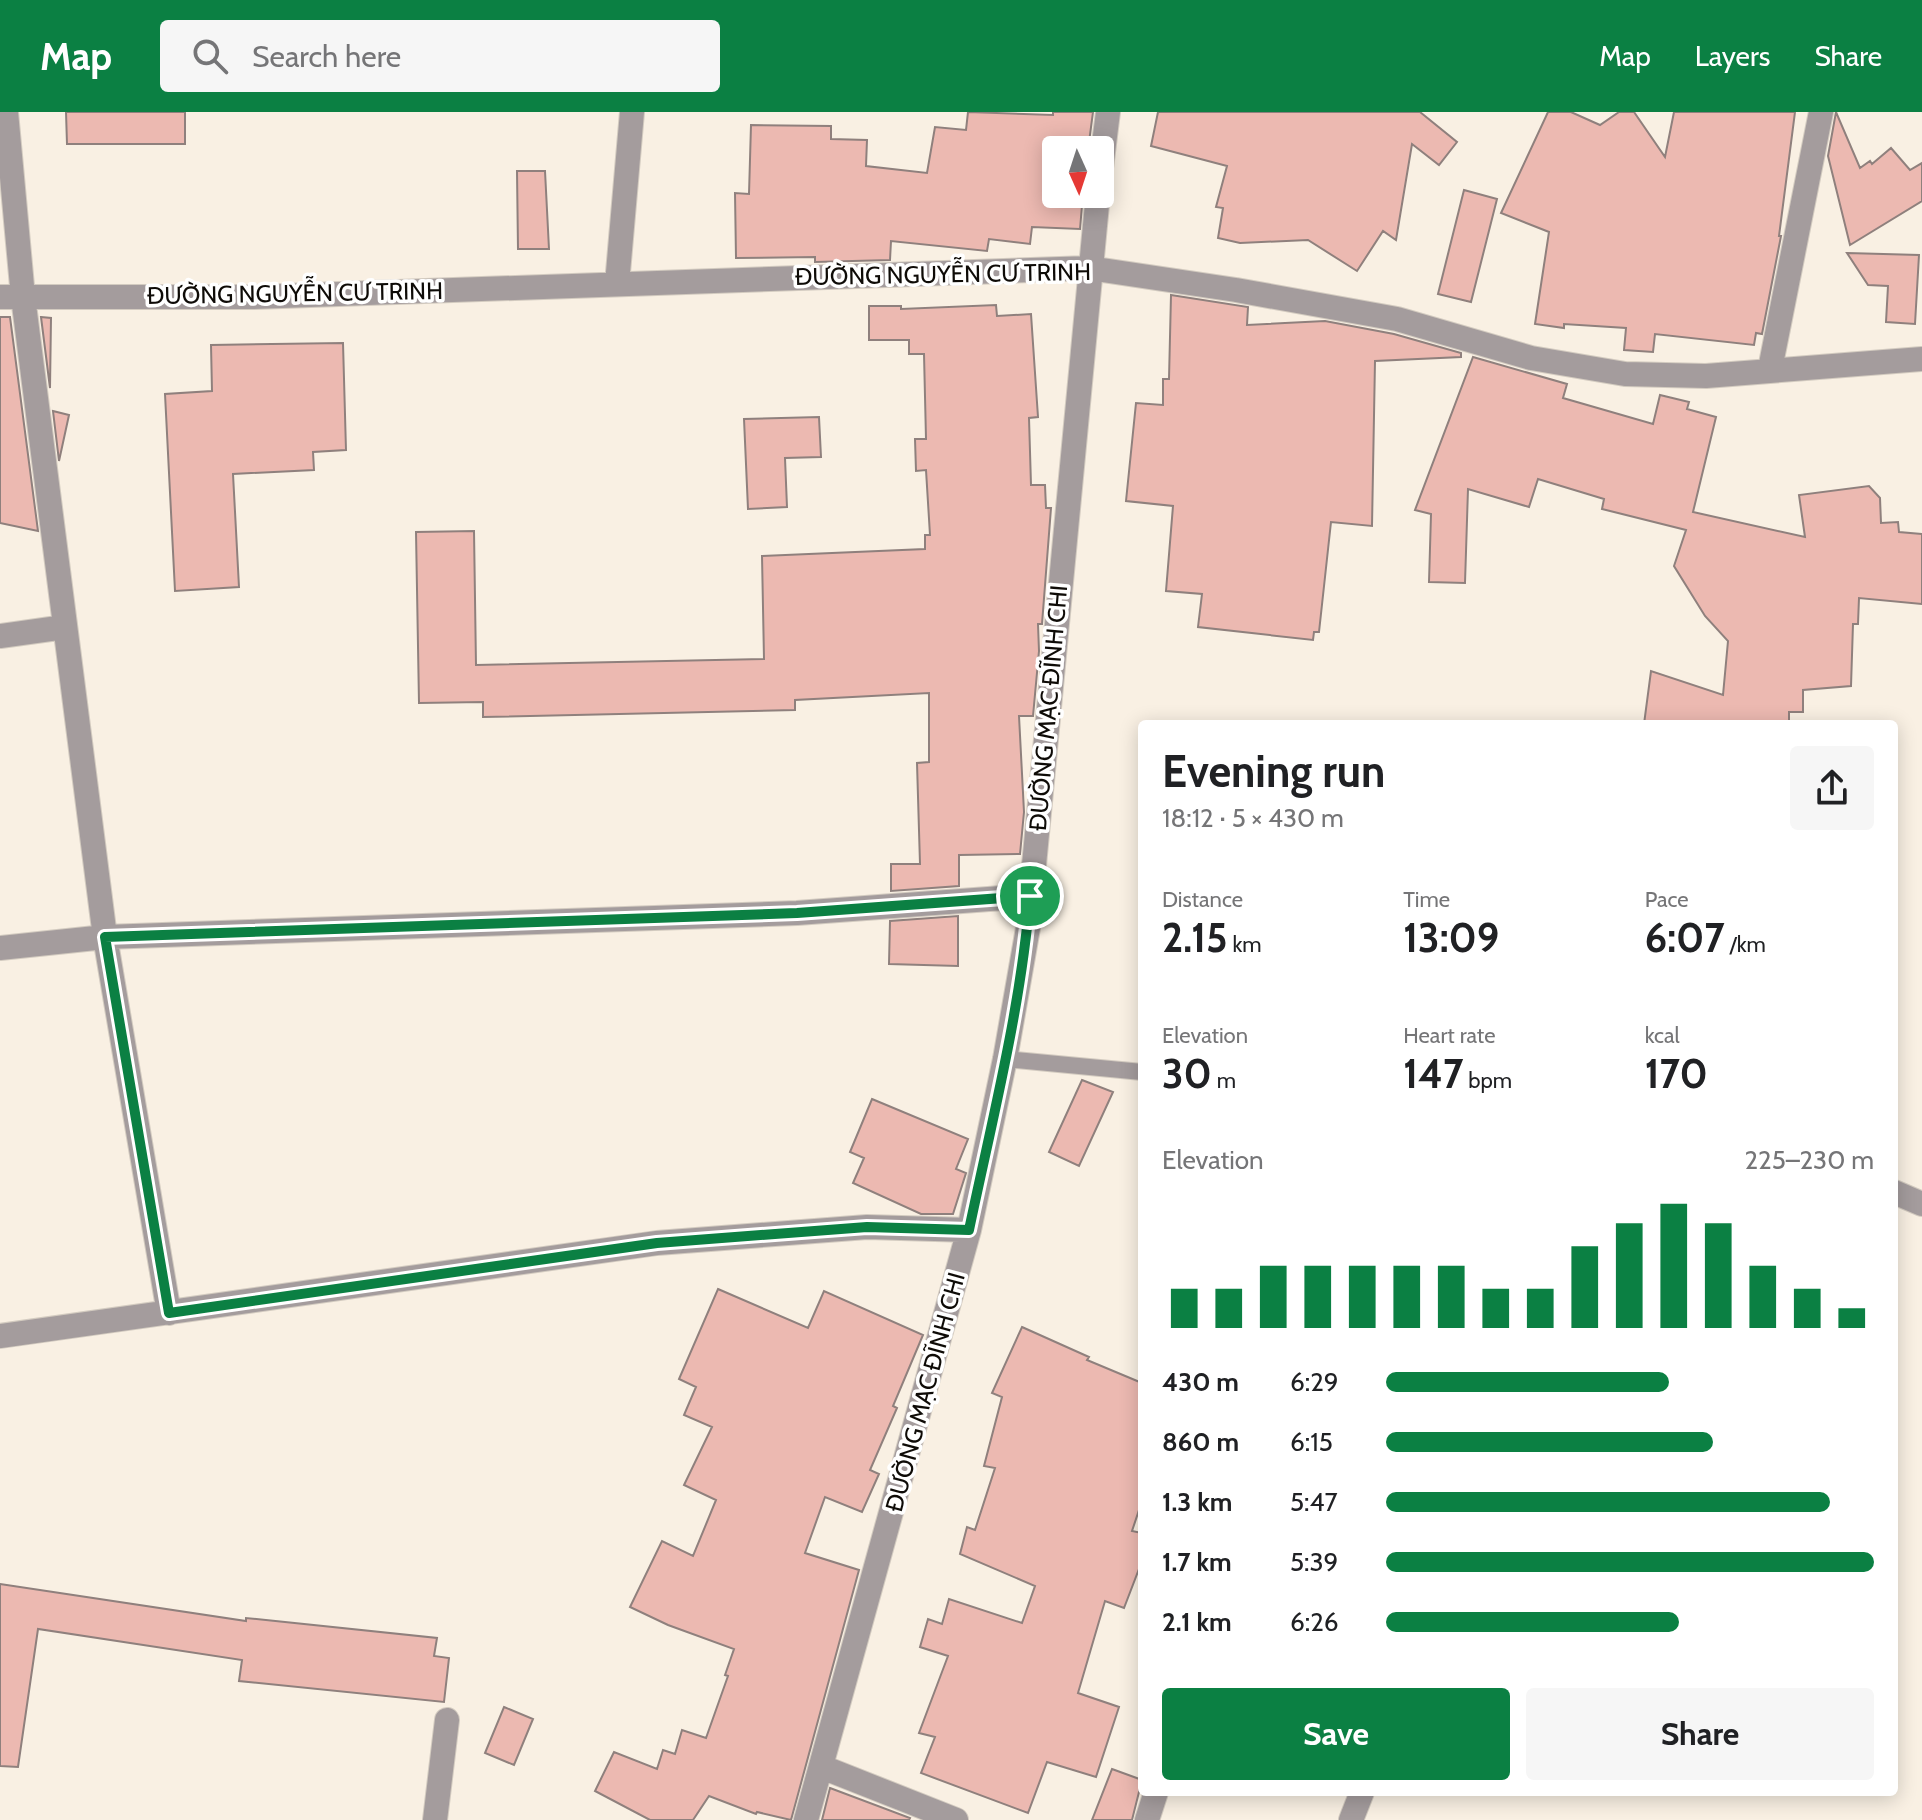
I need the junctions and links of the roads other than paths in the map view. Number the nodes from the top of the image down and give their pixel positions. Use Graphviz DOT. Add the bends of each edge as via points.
graph roads {
  1 [pos="6,112"];
  2 [pos="632,112"];
  3 [pos="1108,112"];
  4 [pos="1821,112"];
  5 [pos="1105,136"];
  6 [pos="1096,208"];
  7 [pos="1089,268"];
  8 [pos="617,284"];
  9 [pos="11,297"];
  10 [pos="1922,359"];
  11 [pos="1770,369"];
  12 [pos="65,627"];
  13 [pos="0,636"];
  14 [pos="1030,896"];
  15 [pos="105,937"];
  16 [pos="0,948"];
  17 [pos="1005,1059"];
  18 [pos="1138,1072"];
  19 [pos="1898,1194"];
  20 [pos="1922,1204"];
  21 [pos="969,1230"];
  22 [pos="169,1313"];
  23 [pos="0,1336"];
  24 [pos="447,1720"];
  25 [pos="822,1767"];
  26 [pos="1155,1796"];
  27 [pos="1360,1796"];
  28 [pos="435,1820"];
  29 [pos="806,1820"];
  30 [pos="956,1820"];
  31 [pos="1147,1820"];
  32 [pos="1351,1820"];
  1 -- 9 [label="street"];
  2 -- 8 [label="street"];
  3 -- 5 [label="street"];
  4 -- 11 [label="street"];
  6 -- 7 [label="street, ĐƯỜNG MẠC ĐĨNH CHI"];
  7 -- 8 [label="street, ĐƯỜNG NGUYỄN CƯ TRINH"];
  7 -- 11 [label="street, ĐƯỜNG NGUYỄN CƯ TRINH" via="1397,319 1531,358 1625,374 1706,376"];
  7 -- 14 [label="street, ĐƯỜNG MẠC ĐĨNH CHI"];
  8 -- 9 [label="street, ĐƯỜNG NGUYỄN CƯ TRINH" via="253,297"];
  9 -- 12 [label="street"];
  10 -- 11 [label="street, ĐƯỜNG NGUYỄN CƯ TRINH"];
  12 -- 13 [label="street"];
  12 -- 15 [label="street"];
  14 -- 15 [label="street" via="797,913"];
  14 -- 17 [label="street, ĐƯỜNG MẠC ĐĨNH CHI"];
  15 -- 16 [label="street"];
  15 -- 22 [label="street"];
  17 -- 18 [label="lane"];
  17 -- 21 [label="street, ĐƯỜNG MẠC ĐĨNH CHI"];
  19 -- 20 [label="street"];
  21 -- 22 [label="street" via="867,1227 657,1243"];
  21 -- 25 [label="street, ĐƯỜNG MẠC ĐĨNH CHI"];
  22 -- 23 [label="street"];
  24 -- 28 [label="street"];
  25 -- 29 [label="street, ĐƯỜNG MẠC ĐĨNH CHI"];
  25 -- 30 [label="street"];
  26 -- 31 [label="street"];
  27 -- 32 [label="street"];
}
